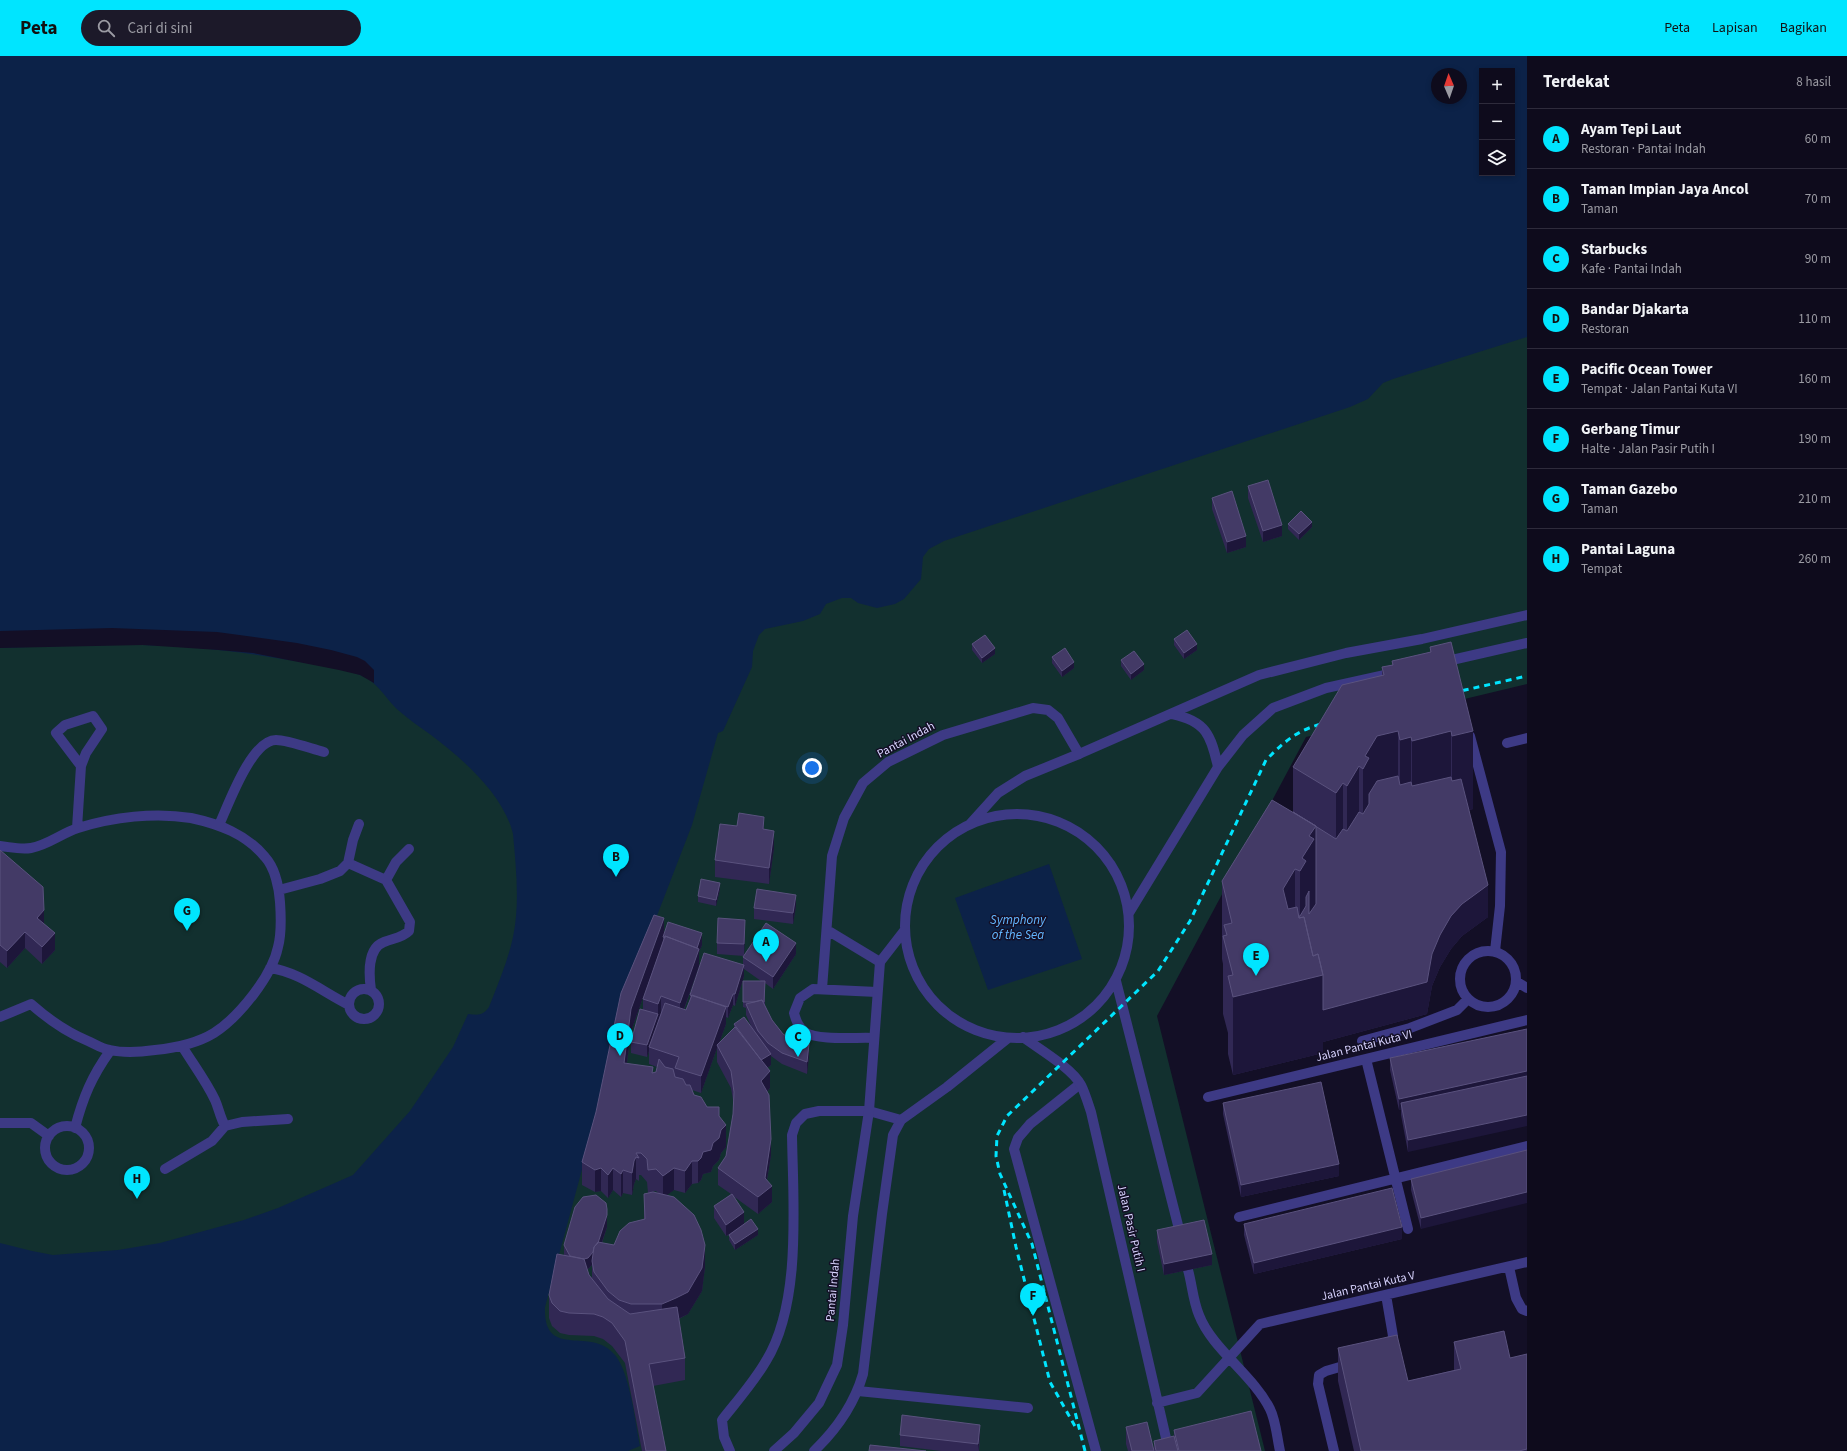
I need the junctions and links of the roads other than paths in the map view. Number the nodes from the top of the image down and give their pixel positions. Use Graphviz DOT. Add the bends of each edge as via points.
graph roads {
  1 [pos="1527,615"];
  2 [pos="1527,643"];
  3 [pos="1434,664"];
  4 [pos="1404,670"];
  5 [pos="1172,714"];
  6 [pos="1467,726"];
  7 [pos="1527,738"];
  8 [pos="1507,743"];
  9 [pos="324,752"];
  10 [pos="1078,754"];
  11 [pos="81,766"];
  12 [pos="1218,767"];
  13 [pos="359,824"];
  14 [pos="970,824"];
  15 [pos="219,825"];
  16 [pos="77,828"];
  17 [pos="0,846"];
  18 [pos="409,849"];
  19 [pos="348,863"];
  20 [pos="386,880"];
  21 [pos="279,890"];
  22 [pos="1129,913"];
  23 [pos="827,930"];
  24 [pos="904,930"];
  25 [pos="1495,951"];
  26 [pos="880,962"];
  27 [pos="270,968"];
  28 [pos="1116,981"];
  29 [pos="1517,982"];
  30 [pos="1527,988"];
  31 [pos="822,989"];
  32 [pos="371,990"];
  33 [pos="877,992"];
  34 [pos="1468,999"];
  35 [pos="349,1005"];
  36 [pos="0,1017"];
  37 [pos="1527,1020"];
  38 [pos="1023,1037"];
  39 [pos="874,1038"];
  40 [pos="1008,1038"];
  41 [pos="1362,1041"];
  42 [pos="182,1046"];
  43 [pos="110,1051"];
  44 [pos="1366,1059"];
  45 [pos="1080,1084"];
  46 [pos="1208,1097"];
  47 [pos="870,1111"];
  48 [pos="288,1119"];
  49 [pos="901,1120"];
  50 [pos="0,1123"];
  51 [pos="224,1126"];
  52 [pos="75,1128"];
  53 [pos="49,1136"];
  54 [pos="1527,1146"];
  55 [pos="165,1169"];
  56 [pos="1396,1178"];
  57 [pos="1239,1217"];
  58 [pos="1408,1229"];
  59 [pos="1180,1237"];
  60 [pos="1527,1262"];
  61 [pos="1509,1267"];
  62 [pos="1188,1270"];
  63 [pos="1386,1295"];
  64 [pos="1527,1311"];
  65 [pos="1384,1355"];
  66 [pos="1229,1358"];
  67 [pos="1362,1361"];
  68 [pos="858,1391"];
  69 [pos="1157,1403"];
  70 [pos="1028,1408"];
  71 [pos="730,1451"];
  72 [pos="774,1451"];
  73 [pos="814,1451"];
  74 [pos="1096,1451"];
  75 [pos="1169,1451"];
  76 [pos="1280,1451"];
  77 [pos="1334,1451"];
  1 -- 5 [label="street" via="1346,653 1259,675"];
  2 -- 3 [label="street"];
  4 -- 12 [label="street" via="1326,688 1273,708 1243,735"];
  5 -- 10 [label="street"];
  5 -- 12 [label="street" via="1195,720 1202,727 1214,748"];
  6 -- 25 [label="street" via="1501,852 1500,906"];
  7 -- 8 [label="street"];
  9 -- 15 [label="street" via="276,740 268,742 257,751 234,787"];
  10 -- 14 [label="street" via="1012,784 988,802"];
  10 -- 23 [label="street, Pantai Indah" via="1058,718 1048,710 1033,708 942,735 888,762 863,783 844,818 832,856"];
  11 -- 11 [label="street" via="86,753 102,729 92,716 65,725 56,733"];
  11 -- 16 [label="street"];
  12 -- 22 [label="street"];
  13 -- 19 [label="street"];
  14 -- 22 [label="street" via="999,815 1029,814 1059,821 1085,836 1107,857 1122,884"];
  14 -- 24 [label="street" via="947,838 925,862 914,879 906,904"];
  15 -- 16 [label="street" via="190,818 154,816"];
  15 -- 21 [label="street" via="243,836 266,858"];
  16 -- 17 [label="street" via="31,848"];
  18 -- 20 [label="street" via="396,862"];
  19 -- 20 [label="street"];
  19 -- 21 [label="street" via="340,871"];
  20 -- 32 [label="street" via="410,922 409,931 403,937 382,942 376,948 370,969"];
  21 -- 27 [label="street" via="281,921 278,946"];
  22 -- 28 [label="street" via="1128,948"];
  23 -- 26 [label="street"];
  23 -- 31 [label="street, Pantai Indah"];
  24 -- 26 [label="street"];
  24 -- 40 [label="street" via="910,962 925,991 948,1015 977,1031"];
  25 -- 29 [label="street" via="1509,960 1517,974"];
  25 -- 34 [label="street" via="1477,953 1464,965 1460,983 1462,992"];
  26 -- 33 [label="street, Pantai Indah"];
  27 -- 35 [label="street" via="283,970 304,979"];
  27 -- 42 [label="street" via="258,988 230,1022 212,1035"];
  28 -- 38 [label="street" via="1097,1005 1074,1023 1046,1034"];
  28 -- 59 [label="street"];
  29 -- 30 [label="street"];
  29 -- 34 [label="street" via="1510,999 1493,1008 1484,1008"];
  31 -- 33 [label="street"];
  31 -- 39 [label="street" via="813,989 805,993 794,1013 799,1026 805,1032 815,1036"];
  32 -- 35 [label="street" via="355,992 350,998"];
  32 -- 35 [label="street" via="379,1005 373,1015 362,1019 357,1017"];
  33 -- 39 [label="street, Pantai Indah"];
  34 -- 41 [label="street" via="1458,1010 1410,1028"];
  36 -- 43 [label="street" via="31,1004 69,1033"];
  37 -- 44 [label="street, Jalan Pantai Kuta VI"];
  38 -- 40 [label="street"];
  38 -- 45 [label="street, Jalan Pasir Putih I" via="1061,1064"];
  39 -- 47 [label="street, Pantai Indah"];
  40 -- 49 [label="street"];
  42 -- 43 [label="street" via="145,1051"];
  42 -- 51 [label="street" via="205,1081"];
  43 -- 52 [label="street" via="96,1070 82,1100"];
  44 -- 46 [label="street, Jalan Pantai Kuta VI"];
  44 -- 56 [label="street"];
  45 -- 69 [label="street, Jalan Pasir Putih I" via="1091,1112"];
  45 -- 74 [label="street" via="1030,1124 1018,1138 1014,1149"];
  47 -- 49 [label="street"];
  47 -- 71 [label="street" via="819,1111 805,1114 796,1124 792,1135 794,1239 785,1318 766,1361 722,1420 724,1436"];
  47 -- 72 [label="street, Pantai Indah" via="853,1216 837,1366 819,1403 794,1433"];
  48 -- 51 [label="street" via="242,1122"];
  49 -- 68 [label="street" via="894,1135 882,1214 870,1327"];
  50 -- 53 [label="street" via="31,1123"];
  51 -- 55 [label="street" via="212,1141"];
  52 -- 53 [label="street" via="62,1127"];
  52 -- 53 [label="street" via="85,1134 89,1145 85,1161 69,1170 57,1168 48,1160 45,1149"];
  54 -- 56 [label="street"];
  56 -- 57 [label="street"];
  56 -- 58 [label="street"];
  60 -- 61 [label="street, Jalan Pantai Kuta V"];
  61 -- 63 [label="street, Jalan Pantai Kuta V"];
  61 -- 64 [label="street" via="1516,1298 1522,1309"];
  62 -- 66 [label="street" via="1198,1314"];
  63 -- 65 [label="street" via="1393,1336 1392,1346"];
  63 -- 66 [label="street, Jalan Pantai Kuta V" via="1260,1324"];
  66 -- 69 [label="street, Jalan Pantai Kuta V" via="1197,1393"];
  66 -- 76 [label="street" via="1253,1383 1271,1410"];
  67 -- 77 [label="street" via="1326,1370 1319,1375 1318,1384"];
  68 -- 70 [label="street"];
  68 -- 73 [label="street" via="847,1414"];
  69 -- 75 [label="street, Jalan Pasir Putih I"];
}
